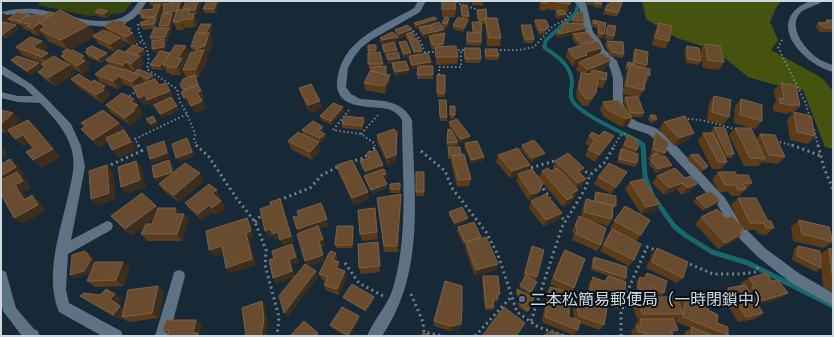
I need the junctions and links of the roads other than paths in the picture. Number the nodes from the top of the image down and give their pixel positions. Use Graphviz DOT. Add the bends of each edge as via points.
graph roads {
  1 [pos="143,1"];
  2 [pos="422,1"];
  3 [pos="819,1"];
  4 [pos="578,4"];
  5 [pos="1,14"];
  6 [pos="833,69"];
  7 [pos="3,72"];
  8 [pos="1,95"];
  9 [pos="43,100"];
  10 [pos="107,226"];
  11 [pos="62,251"];
  12 [pos="1,276"];
  13 [pos="179,276"];
  14 [pos="833,300"];
  15 [pos="33,336"];
  16 [pos="114,336"];
  17 [pos="162,336"];
  18 [pos="374,336"];
  1 -- 5 [label="street" via="130,17 118,22 100,24 38,9 26,8"];
  2 -- 18 [label="street" via="417,10 357,46 345,62 341,87 348,98 397,108 405,113 407,120 407,253 394,301"];
  3 -- 6 [label="street" via="796,12 793,17 793,33 801,48 812,58"];
  4 -- 14 [label="street" via="589,33 612,61 618,78 618,104 625,119 652,131 666,142 721,201 737,228 762,253 794,278"];
  7 -- 9 [label="street" via="28,86"];
  8 -- 9 [label="street"];
  9 -- 11 [label="street" via="67,127 76,146 80,167"];
  10 -- 11 [label="street"];
  11 -- 16 [label="street" via="59,290 64,307"];
  12 -- 15 [label="street" via="10,311"];
  13 -- 17 [label="street"];
}
